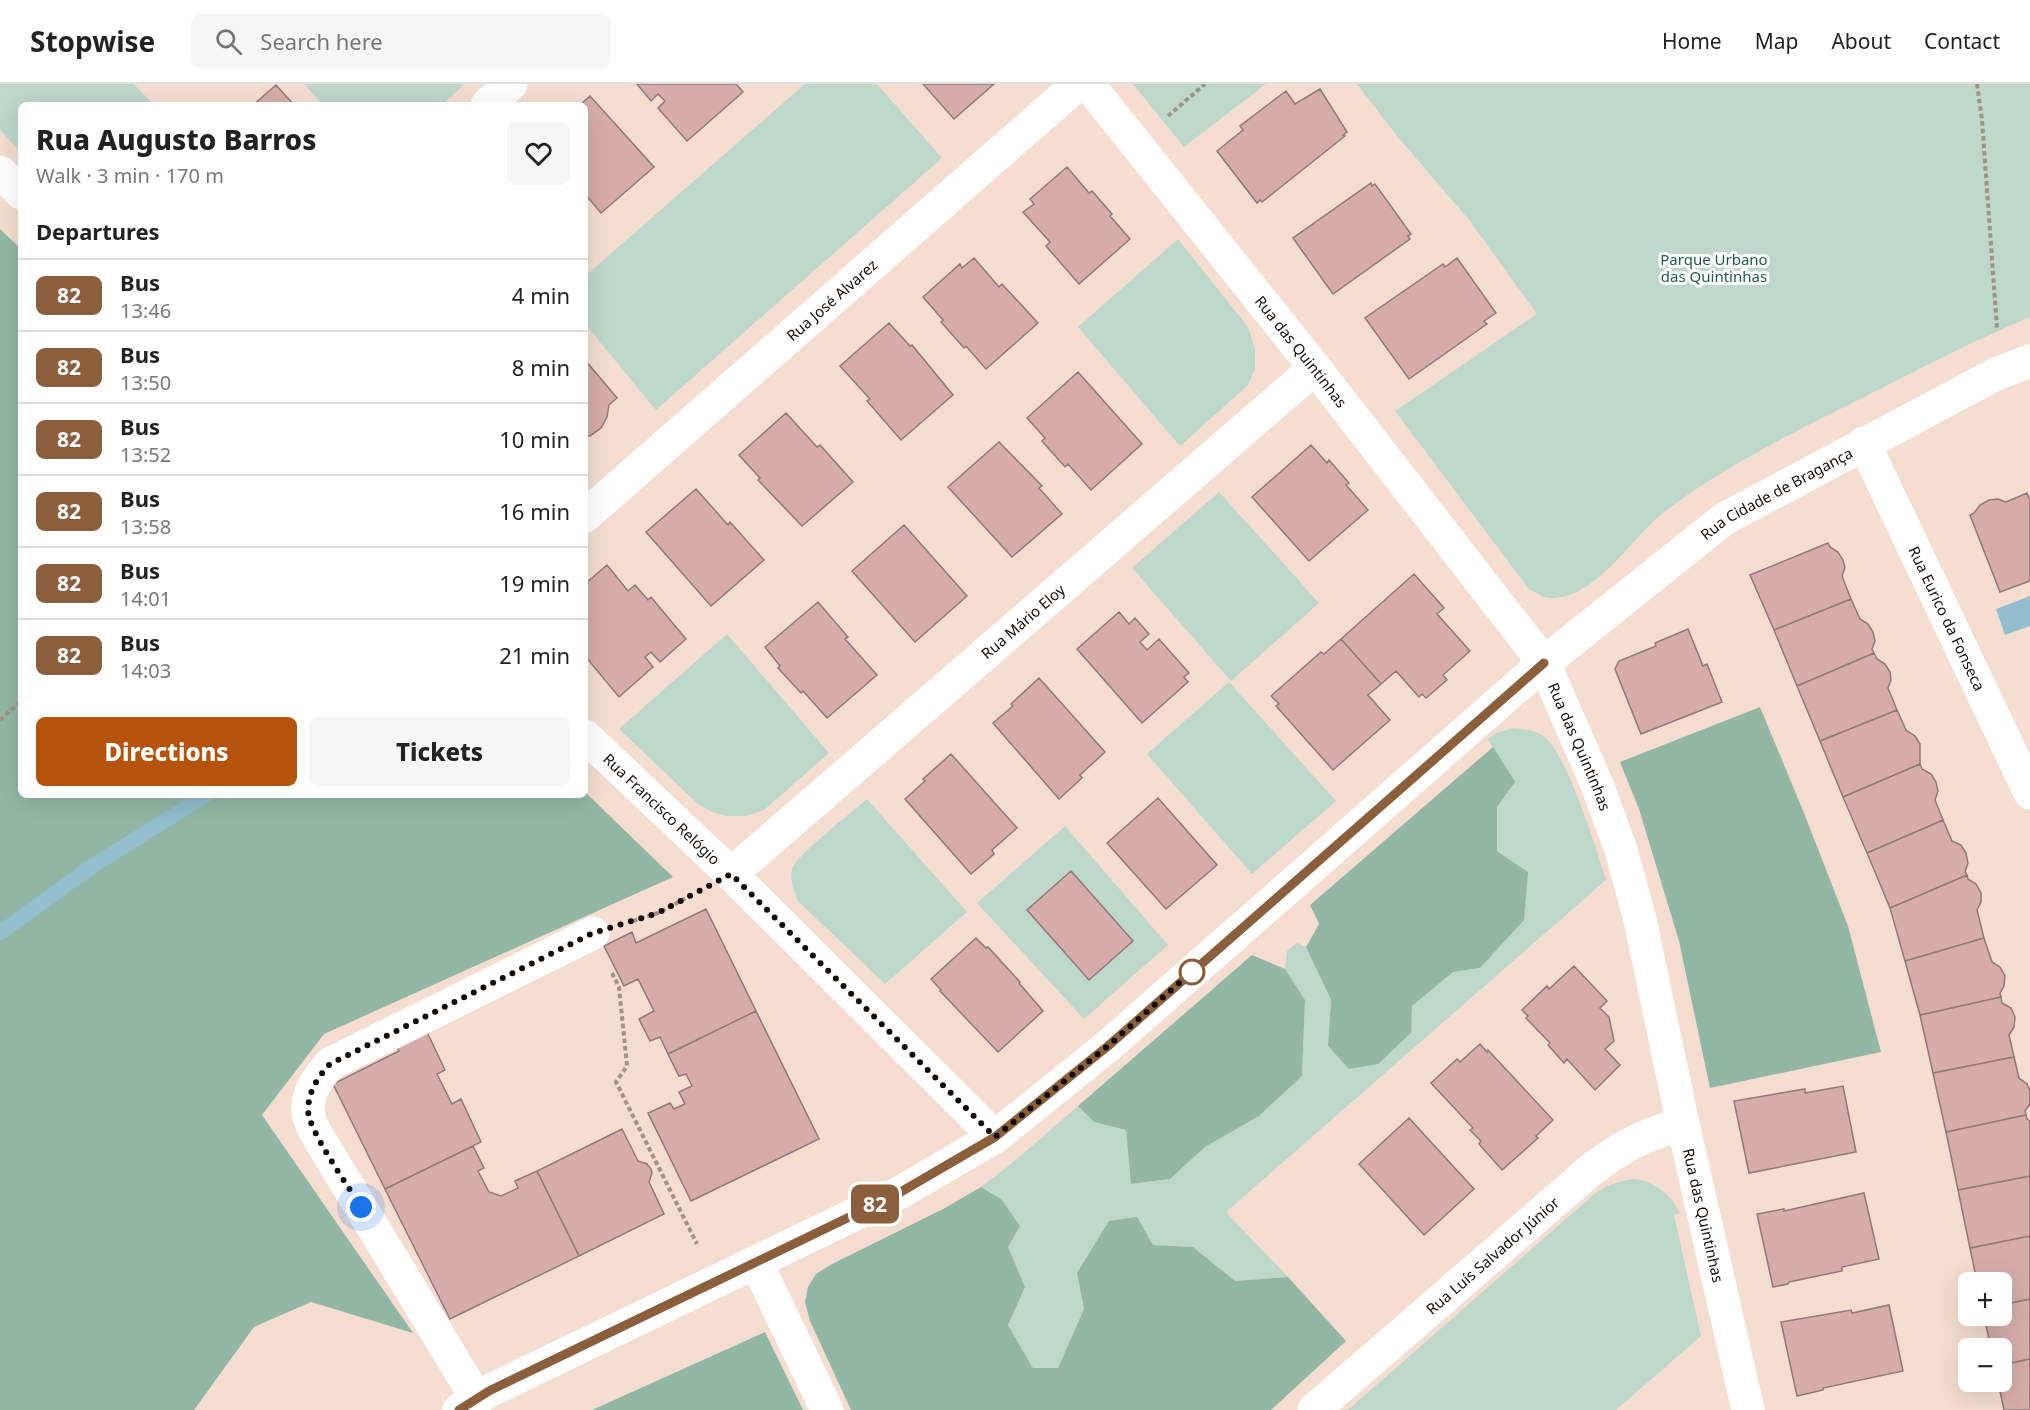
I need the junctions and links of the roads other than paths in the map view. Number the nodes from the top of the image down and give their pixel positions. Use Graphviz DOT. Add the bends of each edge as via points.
graph roads {
  1 [pos="511,84"];
  2 [pos="1078,84"];
  3 [pos="1088,84"];
  4 [pos="490,102"];
  5 [pos="0,172"];
  6 [pos="18,190"];
  7 [pos="2030,361"];
  8 [pos="1315,368"];
  9 [pos="1864,443"];
  10 [pos="588,513"];
  11 [pos="1544,663"];
  12 [pos="588,739"];
  13 [pos="2030,793"];
  14 [pos="731,874"];
  15 [pos="593,933"];
  16 [pos="1683,1124"];
  17 [pos="995,1137"];
  18 [pos="756,1262"];
  19 [pos="468,1405"];
  20 [pos="827,1410"];
  21 [pos="1314,1410"];
  22 [pos="1748,1410"];
  1 -- 4 [label="street"];
  2 -- 10 [label="street, Rua José Alvarez"];
  3 -- 8 [label="street, Rua das Quintinhas"];
  5 -- 6 [label="street"];
  7 -- 9 [label="street, Rua Cidade de Bragança" via="1996,374"];
  8 -- 11 [label="street, Rua das Quintinhas"];
  8 -- 14 [label="street, Rua Mário Eloy"];
  9 -- 11 [label="street, Rua Cidade de Bragança" via="1724,519"];
  9 -- 13 [label="street, Rua Eurico da Fonseca"];
  11 -- 16 [label="street, Rua das Quintinhas" via="1621,850 1641,920"];
  11 -- 17 [label="street, Rua Cidade de Bragança" via="1108,1046"];
  12 -- 14 [label="street, Rua Francisco Relógio"];
  14 -- 17 [label="street, Rua Francisco Relógio"];
  15 -- 19 [label="street" via="330,1064 310,1094 308,1112 314,1130"];
  16 -- 21 [label="street, Rua Luís Salvador Júnior" via="1640,1138 1592,1169"];
  16 -- 22 [label="street, Rua das Quintinhas"];
  17 -- 18 [label="street, Rua Cidade de Bragança" via="899,1193"];
  18 -- 19 [label="street, Rua Cidade de Bragança" via="489,1391"];
  18 -- 20 [label="street"];
}
